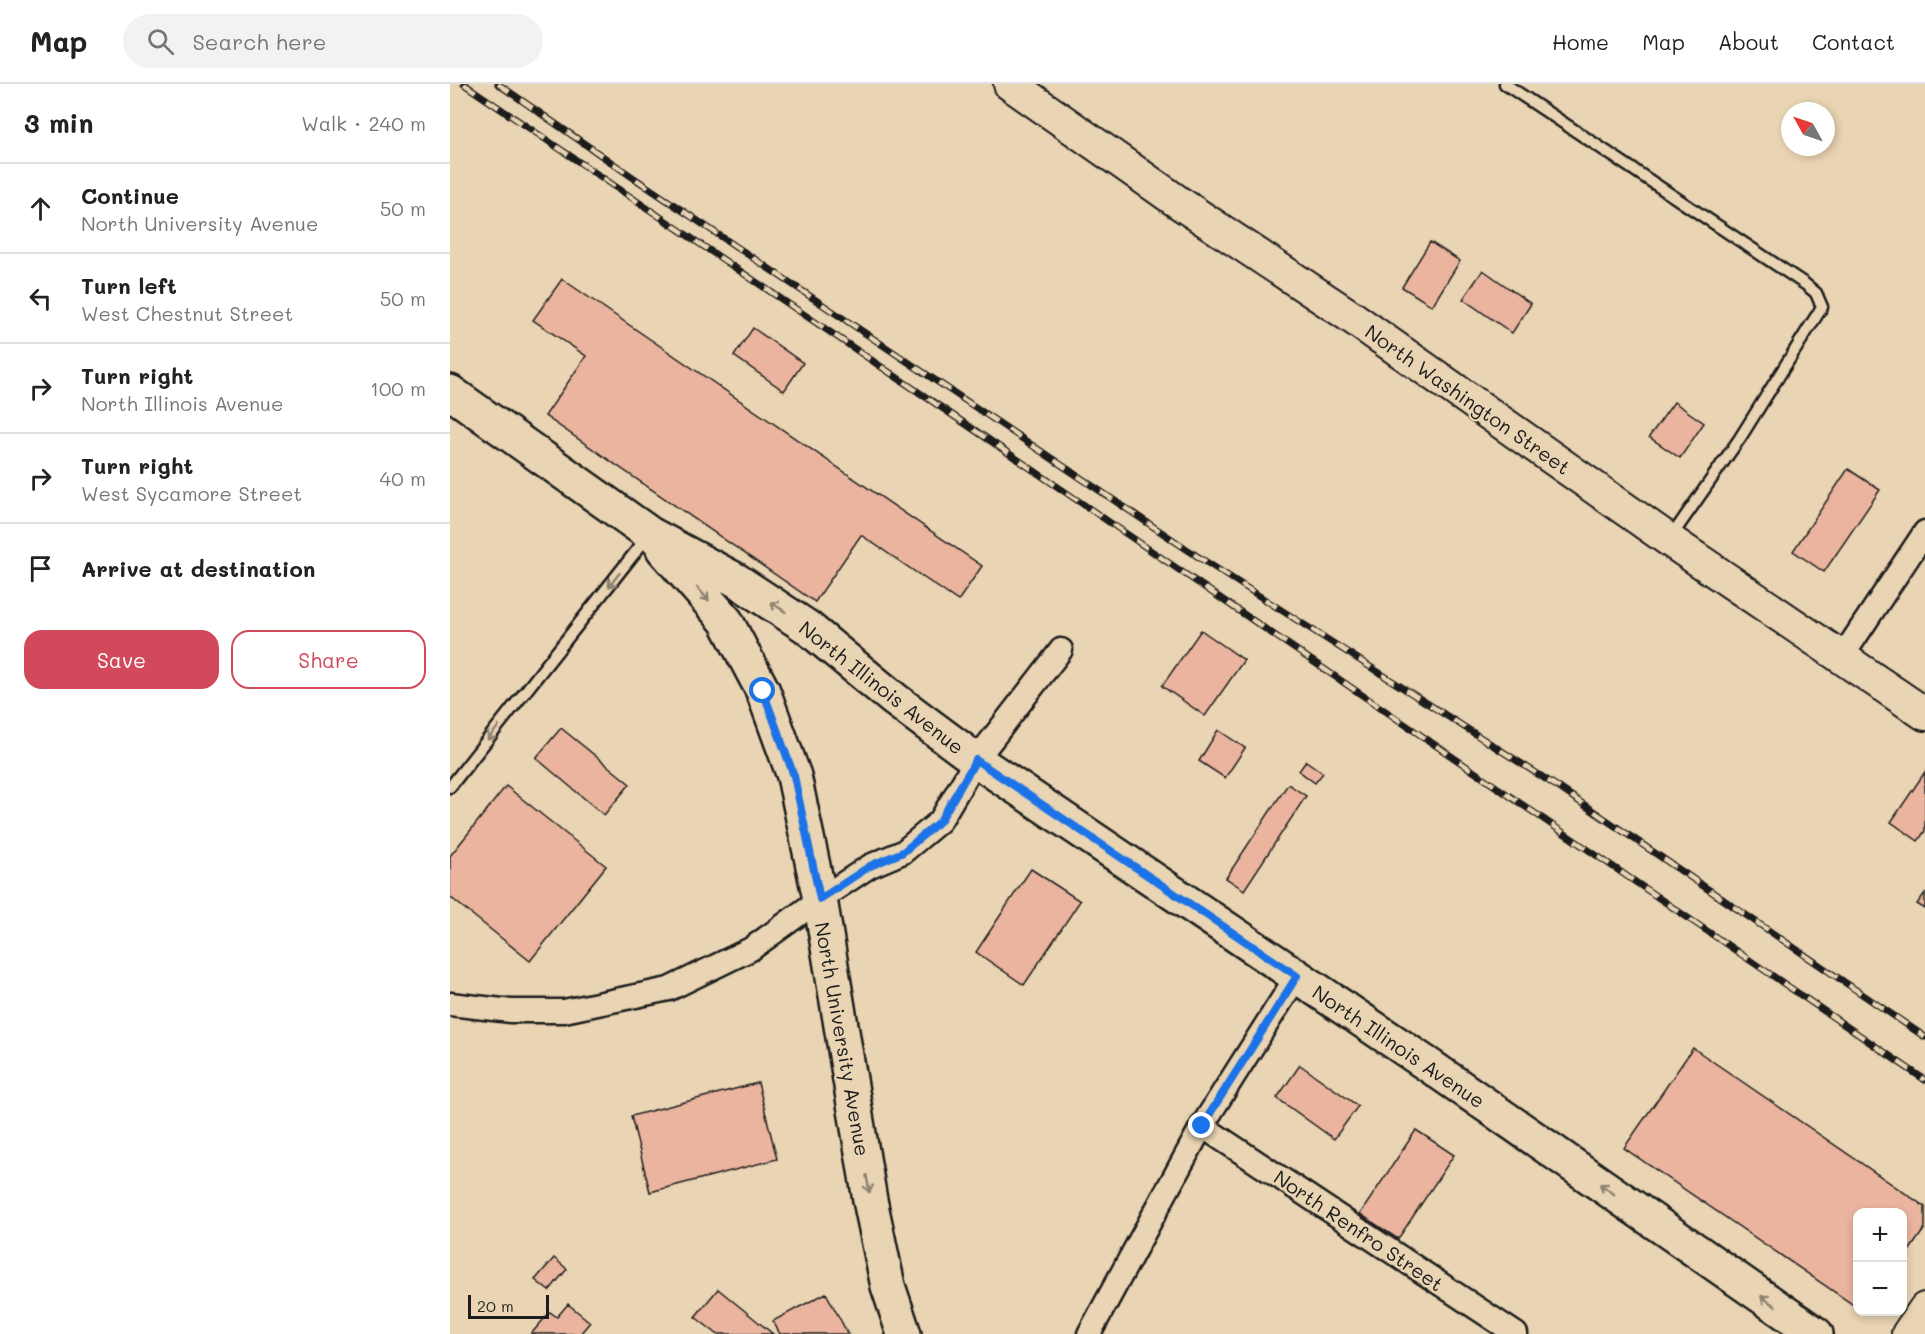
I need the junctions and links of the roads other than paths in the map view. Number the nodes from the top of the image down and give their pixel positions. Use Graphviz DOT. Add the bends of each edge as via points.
graph roads {
  1 [pos="1505,84"];
  2 [pos="1015,86"];
  3 [pos="450,392"];
  4 [pos="1925,532"];
  5 [pos="650,534"];
  6 [pos="1670,540"];
  7 [pos="1061,650"];
  8 [pos="1842,657"];
  9 [pos="1925,714"];
  10 [pos="976,760"];
  11 [pos="450,787"];
  12 [pos="820,899"];
  13 [pos="1297,976"];
  14 [pos="450,1004"];
  15 [pos="1202,1126"];
  16 [pos="1925,1309"];
  17 [pos="903,1334"];
  18 [pos="1089,1334"];
  19 [pos="1516,1334"];
  20 [pos="1816,1334"];
  21 [pos="1908,1334"];
  1 -- 6 [label="lane" via="1805,284 1816,293 1822,307"];
  2 -- 6 [label="street, North Washington Street"];
  3 -- 5 [label="main road, North Illinois Avenue"];
  4 -- 8 [label="street"];
  10 -- 5 [label="main road, North Illinois Avenue, one-way" via="807,627 736,580"];
  5 -- 11 [label="lane, one-way"];
  5 -- 12 [label="main road, North University Avenue, one-way" via="726,621 763,691 794,776"];
  6 -- 8 [label="street, North Washington Street"];
  7 -- 10 [label="street"];
  8 -- 9 [label="street, North Washington Street"];
  10 -- 12 [label="street" via="940,821 903,852 870,866"];
  10 -- 13 [label="main road, North Illinois Avenue"];
  12 -- 14 [label="street" via="752,949 669,989 564,1011 511,1011"];
  12 -- 17 [label="main road, North University Avenue, one-way" via="870,1200 888,1286"];
  13 -- 15 [label="street"];
  20 -- 13 [label="main road, North Illinois Avenue, one-way"];
  15 -- 18 [label="street"];
  15 -- 19 [label="street, North Renfro Street"];
  16 -- 21 [label="street"];
}
